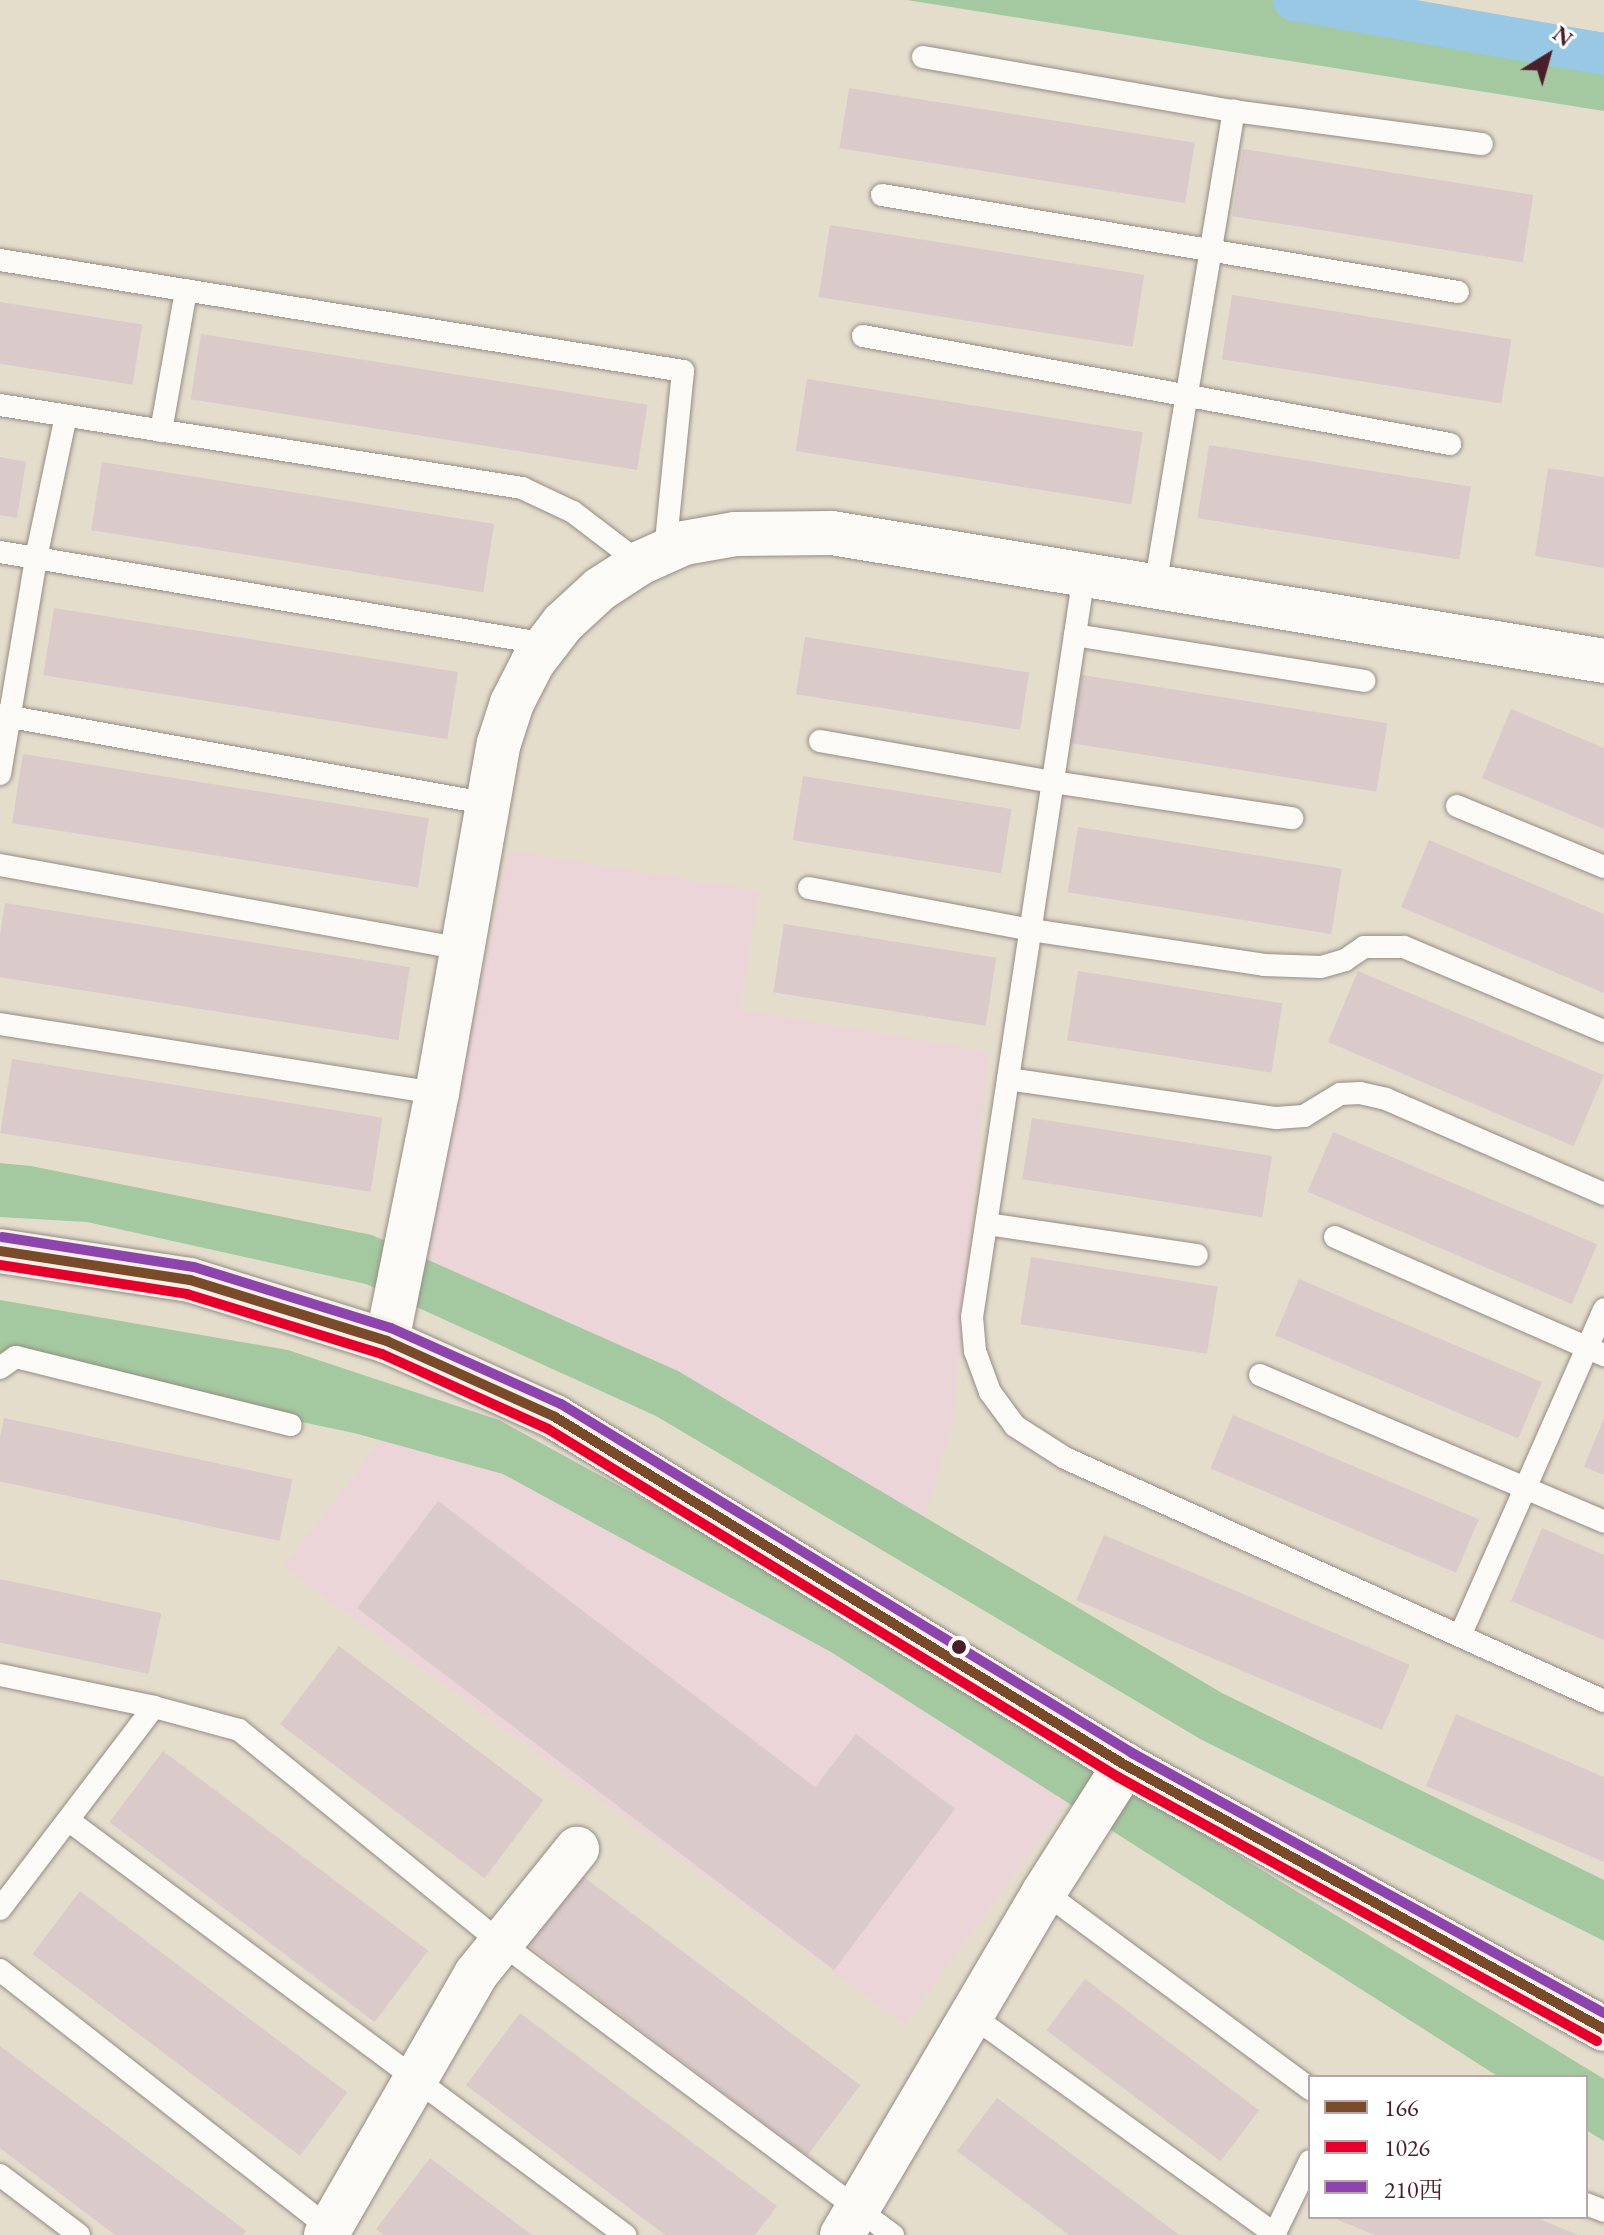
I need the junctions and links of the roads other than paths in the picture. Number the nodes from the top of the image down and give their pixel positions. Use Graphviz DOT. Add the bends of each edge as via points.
graph roads {
  1 [pos="923,57"];
  2 [pos="1234,111"];
  3 [pos="1482,144"];
  4 [pos="882,195"];
  5 [pos="1210,252"];
  6 [pos="0,260"];
  7 [pos="186,290"];
  8 [pos="1458,292"];
  9 [pos="863,336"];
  10 [pos="1187,393"];
  11 [pos="0,405"];
  12 [pos="66,416"];
  13 [pos="161,431"];
  14 [pos="1450,444"];
  15 [pos="0,552"];
  16 [pos="652,557"];
  17 [pos="36,558"];
  18 [pos="1084,575"];
  19 [pos="1155,587"];
  20 [pos="1075,635"];
  21 [pos="547,644"];
  22 [pos="1604,661"];
  23 [pos="1364,681"];
  24 [pos="4,716"];
  25 [pos="820,741"];
  26 [pos="0,774"];
  27 [pos="1053,782"];
  28 [pos="488,804"];
  29 [pos="1457,806"];
  30 [pos="1292,818"];
  31 [pos="0,865"];
  32 [pos="1604,867"];
  33 [pos="809,888"];
  34 [pos="1031,930"];
  35 [pos="463,949"];
  36 [pos="0,1024"];
  37 [pos="1604,1031"];
  38 [pos="1008,1079"];
  39 [pos="437,1093"];
  40 [pos="1604,1194"];
  41 [pos="987,1224"];
  42 [pos="1335,1237"];
  43 [pos="0,1251"];
  44 [pos="1197,1255"];
  45 [pos="1604,1309"];
  46 [pos="387,1341"];
  47 [pos="1595,1352"];
  48 [pos="0,1368"];
  49 [pos="1260,1375"];
  50 [pos="291,1425"];
  51 [pos="1524,1490"];
  52 [pos="1604,1522"];
  53 [pos="1460,1636"];
  54 [pos="0,1675"];
  55 [pos="1604,1701"];
  56 [pos="154,1707"];
  57 [pos="1125,1765"];
  58 [pos="68,1820"];
  59 [pos="577,1849"];
  60 [pos="1044,1892"];
  61 [pos="0,1909"];
  62 [pos="501,1943"];
  63 [pos="0,1970"];
  64 [pos="971,2015"];
  65 [pos="1604,2029"];
  66 [pos="414,2080"];
  67 [pos="1308,2088"];
  68 [pos="1308,2165"];
  69 [pos="0,2175"];
  70 [pos="849,2223"];
  71 [pos="332,2233"];
  72 [pos="79,2235"];
  73 [pos="625,2235"];
  74 [pos="893,2235"];
  75 [pos="1275,2235"];
  1 -- 2 [label="lane"];
  2 -- 3 [label="lane"];
  2 -- 5 [label="lane"];
  4 -- 5 [label="lane"];
  5 -- 8 [label="lane"];
  5 -- 10 [label="lane"];
  6 -- 7 [label="lane"];
  7 -- 13 [label="lane"];
  7 -- 16 [label="lane" via="683,371"];
  9 -- 10 [label="lane"];
  10 -- 14 [label="lane"];
  10 -- 19 [label="lane"];
  11 -- 12 [label="lane"];
  12 -- 13 [label="lane"];
  12 -- 17 [label="lane"];
  13 -- 16 [label="lane" via="522,488"];
  15 -- 17 [label="lane"];
  16 -- 18 [label="street" via="684,543 735,534 832,533"];
  16 -- 21 [label="street" via="600,589"];
  17 -- 21 [label="lane"];
  17 -- 24 [label="lane"];
  18 -- 19 [label="street"];
  18 -- 20 [label="lane"];
  19 -- 22 [label="street"];
  20 -- 23 [label="lane"];
  20 -- 27 [label="lane"];
  21 -- 28 [label="street" via="512,703"];
  24 -- 26 [label="lane"];
  24 -- 28 [label="lane"];
  25 -- 27 [label="lane"];
  27 -- 30 [label="lane"];
  27 -- 34 [label="lane"];
  28 -- 35 [label="street"];
  29 -- 32 [label="lane"];
  31 -- 35 [label="lane"];
  33 -- 34 [label="lane"];
  34 -- 37 [label="lane" via="1297,967 1345,960 1364,947 1404,947"];
  34 -- 38 [label="lane"];
  35 -- 39 [label="street"];
  36 -- 39 [label="lane"];
  38 -- 40 [label="lane" via="1276,1118 1304,1116 1340,1094 1360,1093 1386,1099"];
  38 -- 41 [label="lane"];
  39 -- 46 [label="street"];
  41 -- 44 [label="lane"];
  41 -- 53 [label="lane" via="972,1317 975,1351 990,1392 1015,1426 1065,1458"];
  42 -- 47 [label="lane"];
  43 -- 46 [label="main road" via="190,1280"];
  45 -- 47 [label="lane"];
  46 -- 57 [label="main road" via="555,1417"];
  47 -- 51 [label="lane"];
  48 -- 50 [label="lane" via="16,1357"];
  49 -- 51 [label="lane"];
  51 -- 52 [label="lane"];
  51 -- 53 [label="lane"];
  53 -- 55 [label="lane"];
  54 -- 56 [label="lane"];
  56 -- 58 [label="lane"];
  56 -- 62 [label="lane" via="239,1730"];
  57 -- 60 [label="street"];
  57 -- 65 [label="main road"];
  58 -- 61 [label="lane"];
  58 -- 66 [label="lane"];
  59 -- 62 [label="street"];
  60 -- 64 [label="street"];
  60 -- 67 [label="lane"];
  62 -- 66 [label="street" via="476,1974"];
  62 -- 70 [label="lane"];
  63 -- 71 [label="lane"];
  64 -- 70 [label="street"];
  64 -- 75 [label="lane"];
  66 -- 71 [label="street"];
  66 -- 73 [label="lane"];
  68 -- 75 [label="lane"];
  69 -- 72 [label="lane"];
  70 -- 74 [label="lane"];
}
